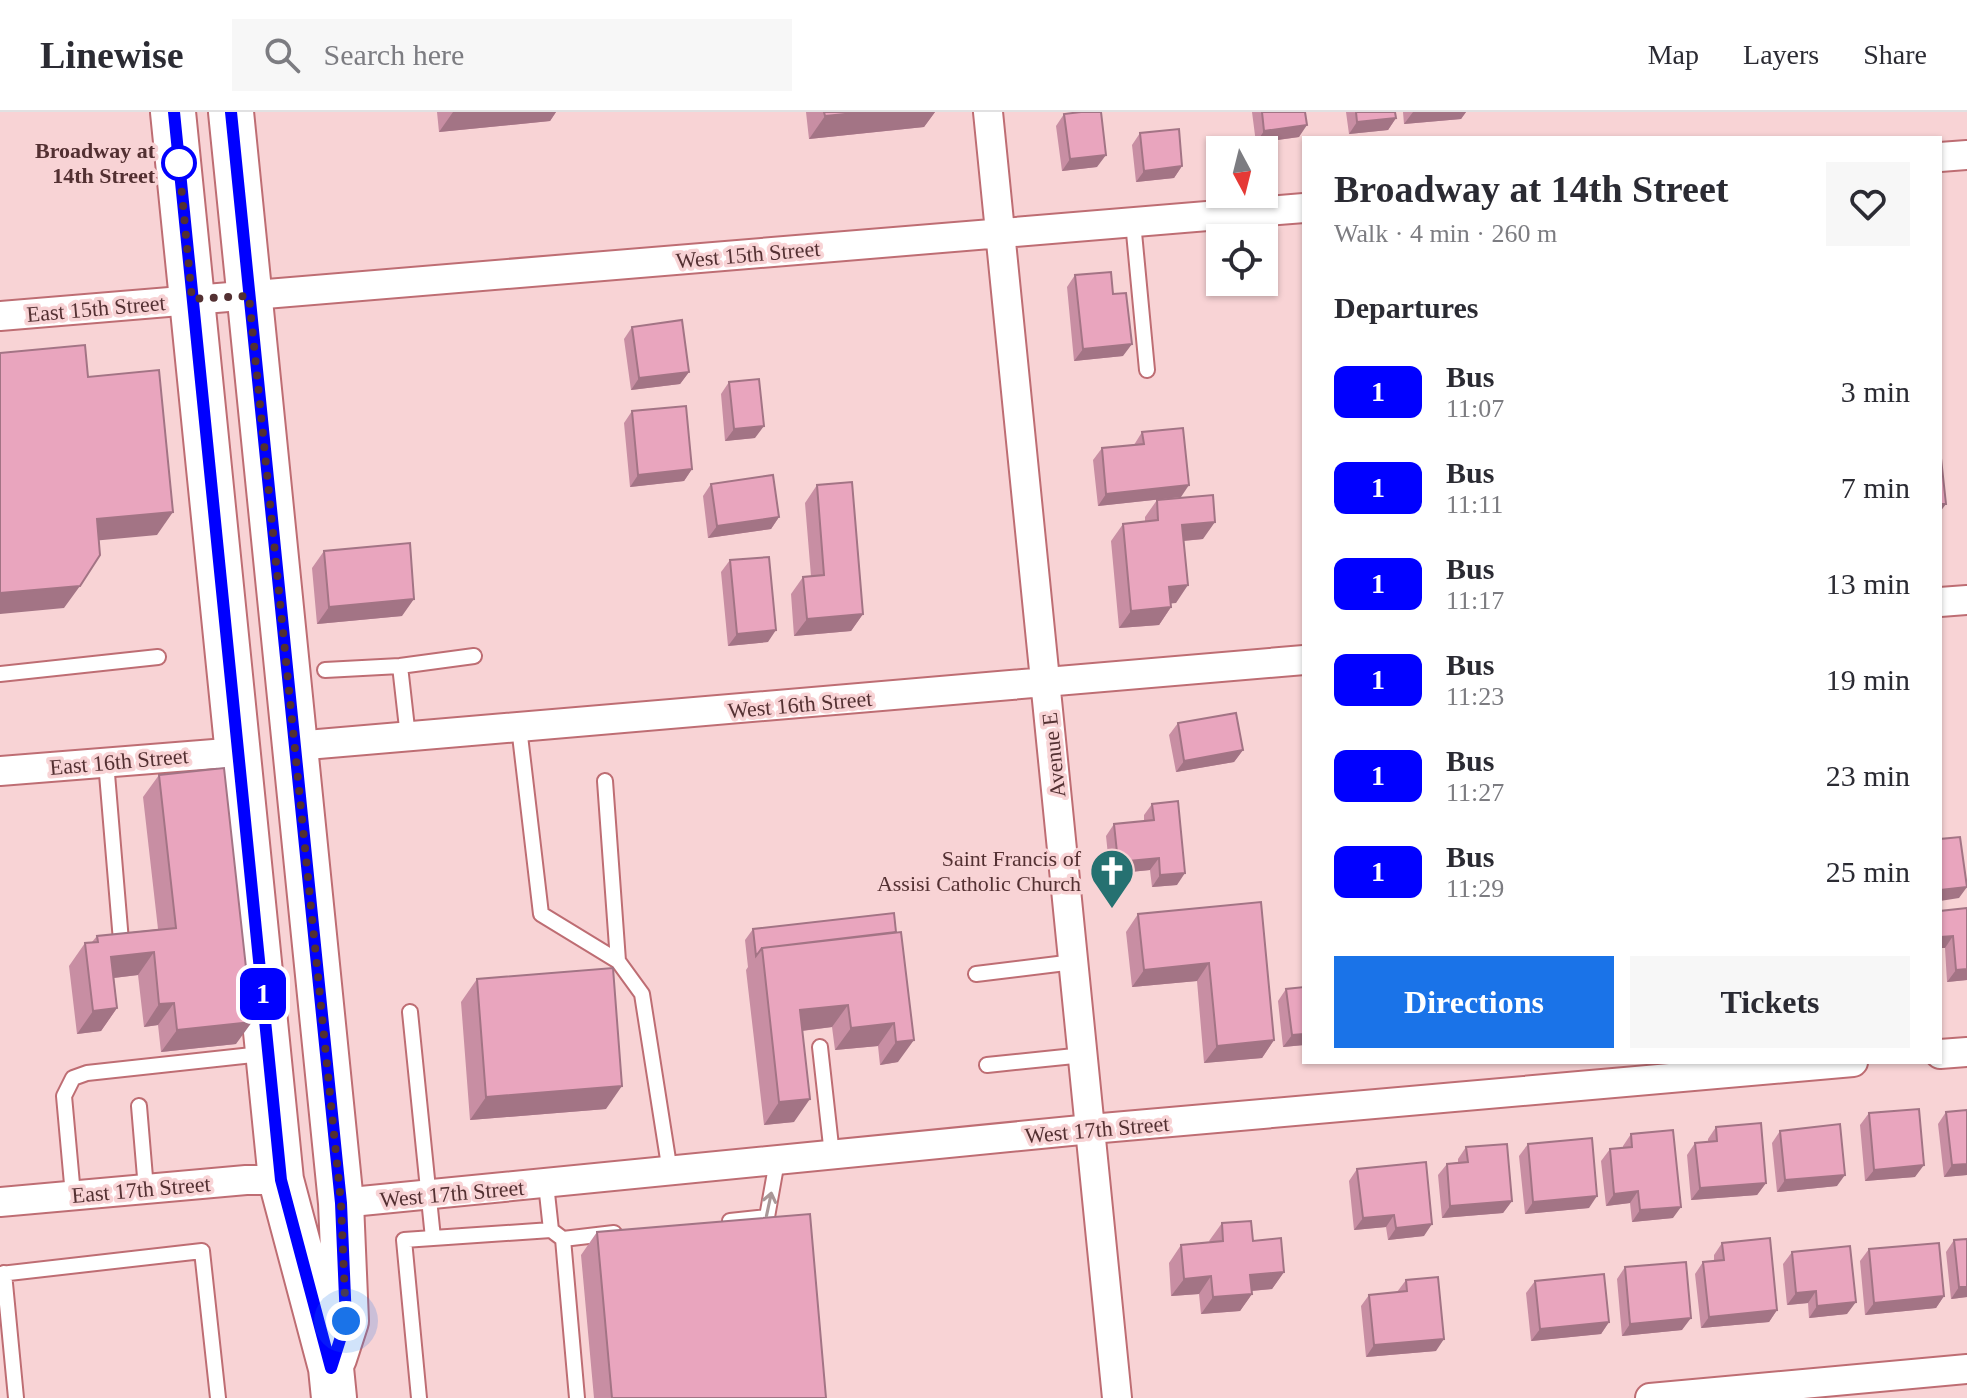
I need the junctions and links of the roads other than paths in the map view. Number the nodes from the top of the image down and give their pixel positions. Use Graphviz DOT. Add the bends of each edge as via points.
graph roads {
  1 [pos="173,112"];
  2 [pos="231,112"];
  3 [pos="988,112"];
  4 [pos="1967,155"];
  5 [pos="1942,157"];
  6 [pos="1302,208"];
  7 [pos="1133,222"];
  8 [pos="1001,232"];
  9 [pos="249,296"];
  10 [pos="192,299"];
  11 [pos="0,316"];
  12 [pos="1147,370"];
  13 [pos="1967,600"];
  14 [pos="1942,602"];
  15 [pos="474,656"];
  16 [pos="158,657"];
  17 [pos="1302,660"];
  18 [pos="400,666"];
  19 [pos="325,670"];
  20 [pos="0,674"];
  21 [pos="1046,683"];
  22 [pos="519,727"];
  23 [pos="408,737"];
  24 [pos="295,746"];
  25 [pos="239,752"];
  26 [pos="106,762"];
  27 [pos="0,771"];
  28 [pos="605,781"];
  29 [pos="121,941"];
  30 [pos="618,961"];
  31 [pos="1074,962"];
  32 [pos="976,974"];
  33 [pos="410,1012"];
  34 [pos="820,1047"];
  35 [pos="1967,1052"];
  36 [pos="268,1053"];
  37 [pos="1942,1054"];
  38 [pos="1084,1055"];
  39 [pos="1830,1064"];
  40 [pos="987,1065"];
  41 [pos="139,1106"];
  42 [pos="1091,1129"];
  43 [pos="832,1155"];
  44 [pos="777,1161"];
  45 [pos="670,1172"];
  46 [pos="281,1180"];
  47 [pos="546,1184"];
  48 [pos="146,1189"];
  49 [pos="73,1195"];
  50 [pos="431,1196"];
  51 [pos="0,1202"];
  52 [pos="341,1203"];
  53 [pos="720,1222"];
  54 [pos="626,1232"];
  55 [pos="557,1234"];
  56 [pos="433,1238"];
  57 [pos="2,1274"];
  58 [pos="1967,1369"];
  59 [pos="332,1383"];
  60 [pos="16,1398"];
  61 [pos="218,1398"];
  62 [pos="419,1398"];
  63 [pos="577,1398"];
  64 [pos="1117,1398"];
  65 [pos="1650,1398"];
  1 -- 10 [label="main road"];
  2 -- 9 [label="main road"];
  3 -- 8 [label="street, Avenue E"];
  4 -- 5 [label="street"];
  6 -- 7 [label="street, West 15th Street"];
  7 -- 8 [label="street, West 15th Street"];
  7 -- 12 [label="lane"];
  8 -- 9 [label="street, West 15th Street"];
  8 -- 21 [label="street, Avenue E"];
  9 -- 10 [label="street, West 15th Street"];
  9 -- 24 [label="main road"];
  10 -- 11 [label="street, East 15th Street"];
  10 -- 25 [label="main road"];
  13 -- 14 [label="street"];
  15 -- 18 [label="lane"];
  16 -- 20 [label="lane"];
  17 -- 21 [label="street, West 16th Street"];
  18 -- 19 [label="lane"];
  18 -- 23 [label="lane"];
  21 -- 22 [label="street, West 16th Street"];
  21 -- 31 [label="street, Avenue E"];
  22 -- 23 [label="street, West 16th Street"];
  22 -- 30 [label="lane" via="541,914"];
  23 -- 24 [label="street, West 16th Street"];
  24 -- 52 [label="main road"];
  25 -- 26 [label="street, East 16th Street"];
  25 -- 36 [label="main road"];
  26 -- 27 [label="street, East 16th Street"];
  26 -- 29 [label="lane"];
  28 -- 30 [label="lane"];
  30 -- 45 [label="lane" via="642,994"];
  31 -- 32 [label="lane"];
  31 -- 38 [label="street, Avenue E"];
  33 -- 50 [label="lane"];
  34 -- 43 [label="lane"];
  35 -- 37 [label="street"];
  36 -- 46 [label="main road"];
  36 -- 49 [label="lane" via="73,1078 64,1096"];
  38 -- 40 [label="lane"];
  38 -- 42 [label="street, Avenue E"];
  39 -- 42 [label="street, West 17th Street"];
  41 -- 48 [label="lane"];
  42 -- 43 [label="street, West 17th Street"];
  42 -- 64 [label="street, Avenue E"];
  43 -- 44 [label="street, West 17th Street"];
  44 -- 45 [label="street, West 17th Street"];
  53 -- 44 [label="lane, one-way" via="767,1217"];
  45 -- 47 [label="street, West 17th Street"];
  46 -- 48 [label="street, East 17th Street"];
  46 -- 59 [label="main road"];
  47 -- 50 [label="street, West 17th Street"];
  47 -- 55 [label="lane"];
  48 -- 49 [label="street, East 17th Street"];
  49 -- 51 [label="street, East 17th Street"];
  50 -- 52 [label="street, West 17th Street"];
  50 -- 56 [label="lane"];
  52 -- 59 [label="main road" via="346,1321"];
  54 -- 55 [label="lane"];
  55 -- 56 [label="lane"];
  55 -- 63 [label="lane"];
  56 -- 62 [label="lane" via="404,1240"];
  57 -- 60 [label="lane"];
  57 -- 61 [label="lane" via="202,1251"];
  58 -- 65 [label="street"];
}
